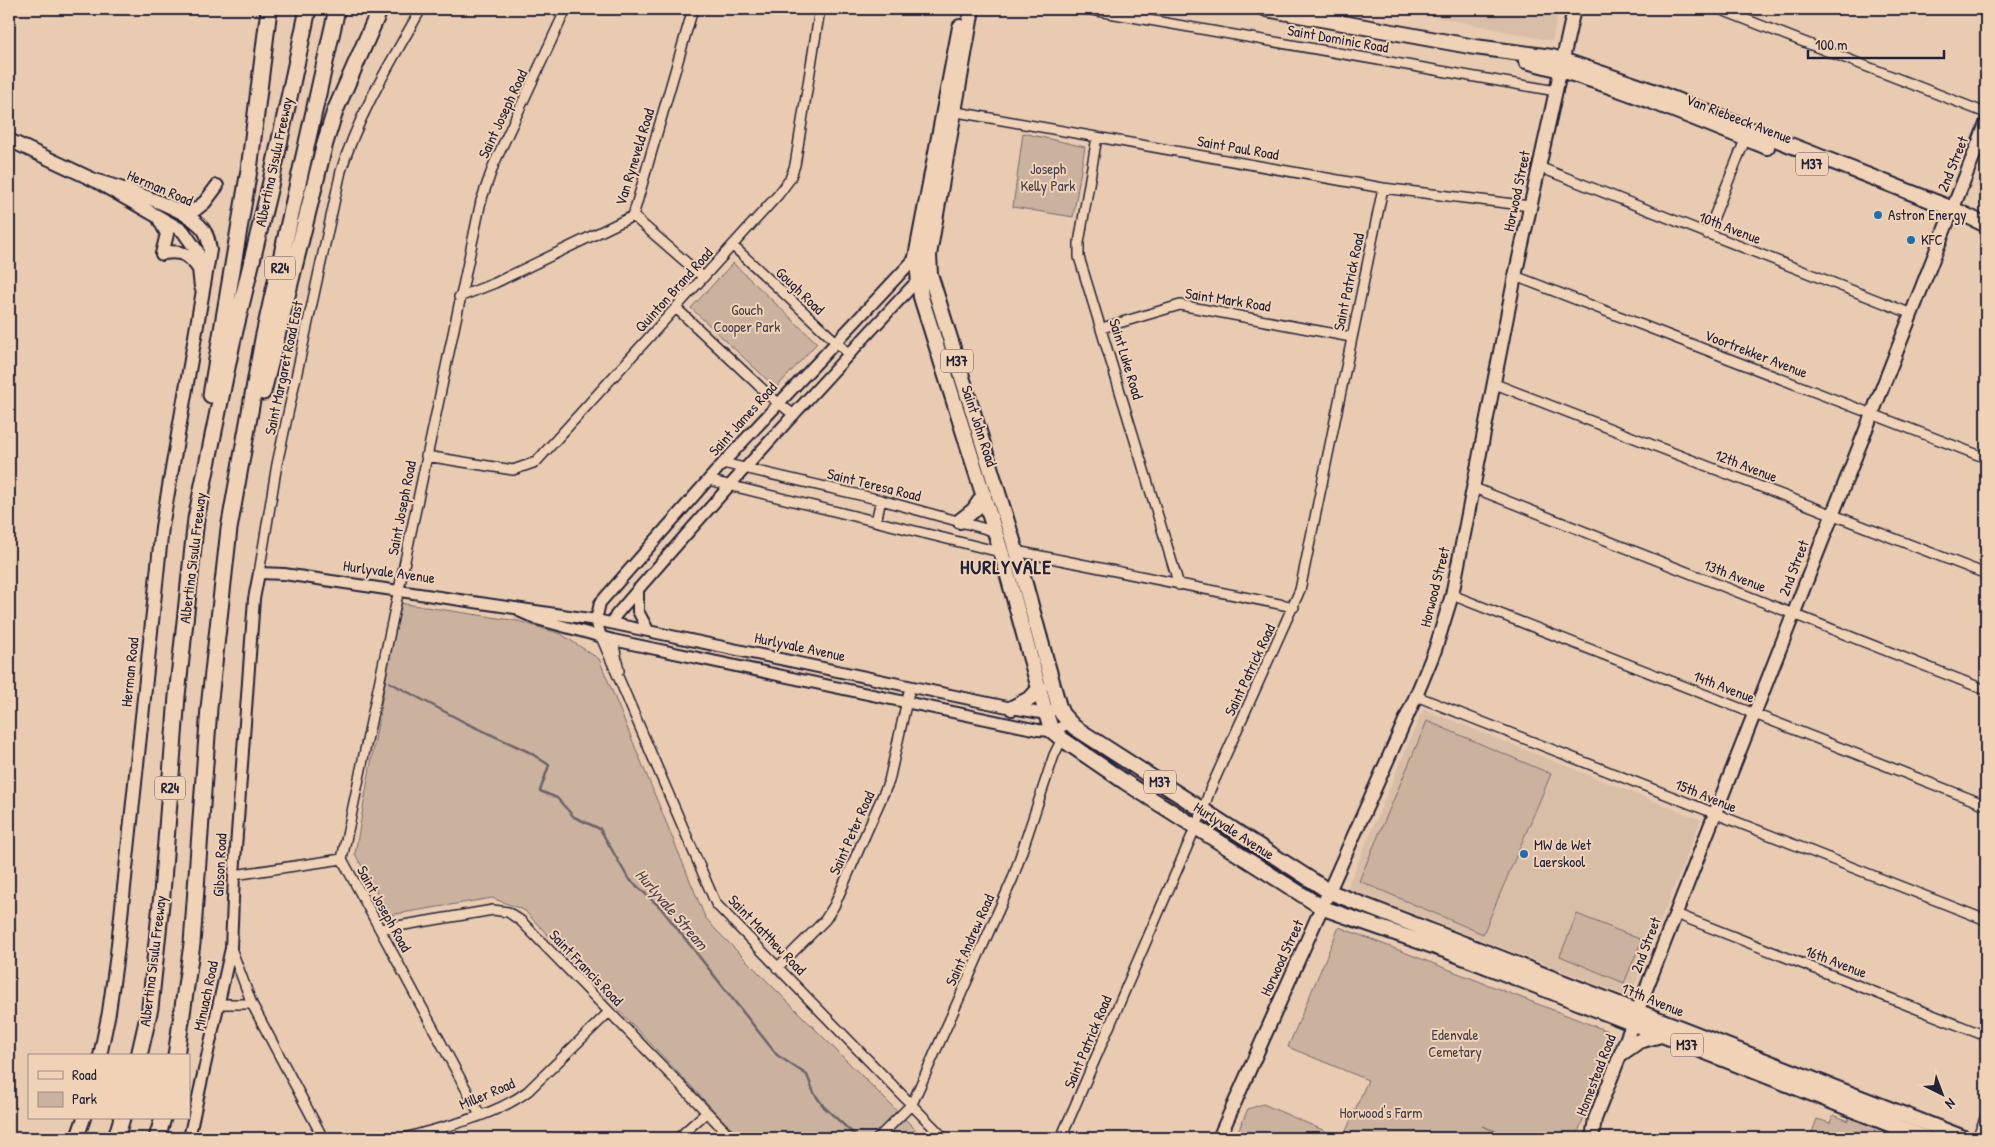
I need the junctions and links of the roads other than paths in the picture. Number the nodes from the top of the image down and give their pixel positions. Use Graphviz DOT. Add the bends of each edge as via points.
graph roads {
  1 [pos="269,9"];
  2 [pos="308,9"];
  3 [pos="337,9"];
  4 [pos="380,9"];
  5 [pos="421,9"];
  6 [pos="566,9"];
  7 [pos="693,9"];
  8 [pos="820,9"];
  9 [pos="1086,9"];
  10 [pos="1266,9"];
  11 [pos="1574,9"];
  12 [pos="1719,9"];
  13 [pos="965,10"];
  14 [pos="1563,65"];
  15 [pos="1556,91"];
  16 [pos="949,111"];
  17 [pos="1986,113"];
  18 [pos="1986,124"];
  19 [pos="1747,134"];
  20 [pos="1097,137"];
  21 [pos="9,140"];
  22 [pos="1539,167"];
  23 [pos="94,180"];
  24 [pos="217,186"];
  25 [pos="1383,188"];
  26 [pos="1530,206"];
  27 [pos="173,209"];
  28 [pos="1951,214"];
  29 [pos="157,216"];
  30 [pos="633,216"];
  31 [pos="1986,225"];
  32 [pos="1707,234"];
  33 [pos="1986,234"];
  34 [pos="733,246"];
  35 [pos="923,256"];
  36 [pos="199,269"];
  37 [pos="1515,276"];
  38 [pos="703,277"];
  39 [pos="924,277"];
  40 [pos="202,292"];
  41 [pos="459,297"];
  42 [pos="676,308"];
  43 [pos="1912,314"];
  44 [pos="1102,328"];
  45 [pos="1351,337"];
  46 [pos="835,342"];
  47 [pos="849,354"];
  48 [pos="1495,384"];
  49 [pos="779,402"];
  50 [pos="1872,414"];
  51 [pos="794,415"];
  52 [pos="426,456"];
  53 [pos="1986,458"];
  54 [pos="723,463"];
  55 [pos="745,468"];
  56 [pos="708,480"];
  57 [pos="730,486"];
  58 [pos="1474,488"];
  59 [pos="984,495"];
  60 [pos="881,500"];
  61 [pos="1832,514"];
  62 [pos="196,520"];
  63 [pos="876,521"];
  64 [pos="960,521"];
  65 [pos="229,529"];
  66 [pos="995,530"];
  67 [pos="1001,551"];
  68 [pos="1016,552"];
  69 [pos="259,573"];
  70 [pos="1986,574"];
  71 [pos="1179,586"];
  72 [pos="638,589"];
  73 [pos="398,590"];
  74 [pos="1452,595"];
  75 [pos="600,603"];
  76 [pos="1294,607"];
  77 [pos="513,608"];
  78 [pos="1794,614"];
  79 [pos="578,616"];
  80 [pos="596,620"];
  81 [pos="612,623"];
  82 [pos="648,630"];
  83 [pos="600,637"];
  84 [pos="613,640"];
  85 [pos="620,684"];
  86 [pos="1046,685"];
  87 [pos="910,687"];
  88 [pos="1986,690"];
  89 [pos="1416,696"];
  90 [pos="907,701"];
  91 [pos="1059,707"];
  92 [pos="1012,708"];
  93 [pos="1046,714"];
  94 [pos="1755,714"];
  95 [pos="1070,723"];
  96 [pos="1057,735"];
  97 [pos="1098,741"];
  98 [pos="1986,805"];
  99 [pos="1203,810"];
  100 [pos="1714,814"];
  101 [pos="1196,825"];
  102 [pos="342,859"];
  103 [pos="234,875"];
  104 [pos="1330,892"];
  105 [pos="1323,908"];
  106 [pos="1676,914"];
  107 [pos="1986,920"];
  108 [pos="380,929"];
  109 [pos="231,948"];
  110 [pos="778,968"];
  111 [pos="220,1004"];
  112 [pos="252,1004"];
  113 [pos="609,1012"];
  114 [pos="1635,1018"];
  115 [pos="1661,1035"];
  116 [pos="1986,1036"];
  117 [pos="1622,1053"];
  118 [pos="100,1054"];
  119 [pos="139,1054"];
  120 [pos="176,1054"];
  121 [pos="912,1104"];
  122 [pos="707,1112"];
  123 [pos="480,1115"];
  124 [pos="1986,1116"];
  125 [pos="83,1120"];
  126 [pos="121,1120"];
  127 [pos="162,1120"];
  128 [pos="77,1138"];
  129 [pos="116,1138"];
  130 [pos="157,1138"];
  131 [pos="189,1138"];
  132 [pos="323,1138"];
  133 [pos="405,1138"];
  134 [pos="678,1138"];
  135 [pos="732,1138"];
  136 [pos="878,1138"];
  137 [pos="944,1138"];
  138 [pos="1061,1138"];
  139 [pos="1220,1138"];
  140 [pos="1592,1138"];
  141 [pos="1925,1138"];
  142 [pos="1964,1138"];
  143 [pos="1976,1138"];
  1 -- 62 [label="highway" via="249,170 200,462"];
  2 -- 62 [label="highway, Albertina Sisulu Freeway / R24" via="232,343"];
  3 -- 65 [label="highway, R24" via="263,339"];
  4 -- 65 [label="highway" via="335,111 325,142"];
  5 -- 69 [label="street, Saint Margaret Road East" via="366,106 341,171 277,464"];
  6 -- 41 [label="street, Saint Joseph Road" via="488,180"];
  7 -- 30 [label="street, Van Ryneveld Road"];
  8 -- 34 [label="street, Quinton Brand Road" via="790,179"];
  9 -- 15 [label="street, Saint Dominic Road"];
  10 -- 14 [label="main road, Van Riebeeck Avenue / M37"];
  11 -- 14 [label="main road, Horwood Street"];
  12 -- 17 [label="street"];
  13 -- 16 [label="main road, Saint John Road / M37"];
  14 -- 15 [label="main road, Horwood Street"];
  14 -- 19 [label="main road, Van Riebeeck Avenue / M37"];
  15 -- 22 [label="main road, Horwood Street"];
  16 -- 20 [label="street, Saint Paul Road"];
  16 -- 35 [label="main road, Saint John Road / M37"];
  18 -- 28 [label="main road, 2nd Street"];
  19 -- 28 [label="main road, Van Riebeeck Avenue / M37"];
  19 -- 32 [label="street"];
  20 -- 25 [label="street, Saint Paul Road"];
  20 -- 44 [label="street, Saint Luke Road" via="1079,253"];
  21 -- 23 [label="main road, Herman Road"];
  22 -- 26 [label="main road, Horwood Street"];
  22 -- 32 [label="street, 10th Avenue"];
  23 -- 27 [label="main road, Herman Road"];
  23 -- 29 [label="main road, Herman Road"];
  24 -- 27 [label="main road" via="195,210 183,212"];
  25 -- 26 [label="street, Saint Paul Road"];
  25 -- 45 [label="street, Saint Patrick Road"];
  26 -- 37 [label="main road, Horwood Street"];
  27 -- 40 [label="main road, Herman Road" via="196,221 209,239 209,268"];
  28 -- 31 [label="main road, Van Riebeeck Avenue / M37"];
  28 -- 33 [label="main road, Van Riebeeck Avenue / M37"];
  28 -- 43 [label="main road, 2nd Street"];
  29 -- 36 [label="main road, Herman Road" via="189,238 197,251"];
  29 -- 36 [label="main road" via="167,234 163,253 181,252"];
  30 -- 38 [label="street"];
  30 -- 41 [label="street, Van Ryneveld Road" via="495,283"];
  32 -- 43 [label="street, 10th Avenue"];
  34 -- 38 [label="street, Quinton Brand Road"];
  34 -- 46 [label="street, Gough Road"];
  35 -- 39 [label="main road, Saint John Road / M37"];
  35 -- 46 [label="street, Saint James Road"];
  36 -- 40 [label="main road, Herman Road"];
  37 -- 48 [label="main road, Horwood Street"];
  37 -- 50 [label="street, Voortrekker Avenue"];
  38 -- 42 [label="street, Quinton Brand Road"];
  39 -- 47 [label="street"];
  39 -- 59 [label="main road, Saint John Road / M37" via="921,297"];
  39 -- 68 [label="main road, Saint John Road / M37"];
  40 -- 118 [label="main road, Herman Road" via="162,527 116,954"];
  41 -- 52 [label="street, Saint Joseph Road"];
  42 -- 49 [label="street"];
  42 -- 52 [label="street, Quinton Brand Road" via="536,462 513,470"];
  43 -- 50 [label="main road, 2nd Street"];
  44 -- 45 [label="street, Saint Mark Road" via="1180,305"];
  44 -- 71 [label="street, Saint Luke Road"];
  45 -- 76 [label="street, Saint Patrick Road" via="1302,584"];
  46 -- 47 [label="street, Gough Road"];
  46 -- 49 [label="street, Saint James Road"];
  47 -- 51 [label="street"];
  48 -- 58 [label="main road, Horwood Street"];
  48 -- 61 [label="street, 12th Avenue"];
  49 -- 51 [label="street"];
  49 -- 54 [label="street, Saint James Road"];
  50 -- 53 [label="street, Voortrekker Avenue"];
  50 -- 61 [label="main road, 2nd Street"];
  51 -- 55 [label="street"];
  52 -- 73 [label="street, Saint Joseph Road"];
  54 -- 55 [label="street, Saint Teresa Road"];
  54 -- 56 [label="street, Saint James Road"];
  55 -- 57 [label="street"];
  55 -- 60 [label="street, Saint Teresa Road"];
  56 -- 57 [label="street"];
  56 -- 75 [label="street, Saint James Road"];
  57 -- 63 [label="street"];
  57 -- 72 [label="street"];
  58 -- 74 [label="main road, Horwood Street"];
  58 -- 78 [label="street, 13th Avenue"];
  59 -- 64 [label="main road" via="974,510"];
  59 -- 66 [label="main road, Saint John Road / M37"];
  60 -- 63 [label="street"];
  60 -- 64 [label="street, Saint Teresa Road"];
  61 -- 70 [label="street, 12th Avenue"];
  61 -- 78 [label="main road, 2nd Street"];
  62 -- 119 [label="highway, Albertina Sisulu Freeway / R24" via="150,1008"];
  63 -- 67 [label="street"];
  64 -- 66 [label="street, Saint Teresa Road"];
  65 -- 120 [label="highway, Albertina Sisulu Freeway / R24" via="209,708 192,944"];
  66 -- 67 [label="main road, Saint John Road / M37"];
  66 -- 68 [label="street, Saint Teresa Road"];
  67 -- 68 [label="street"];
  67 -- 86 [label="main road, Saint John Road / M37"];
  68 -- 71 [label="street, Saint Teresa Road"];
  68 -- 86 [label="main road, Saint John Road / M37"];
  69 -- 73 [label="street, Hurlyvale Avenue"];
  69 -- 103 [label="street, Gibson Road" via="254,599"];
  71 -- 76 [label="street, Saint Teresa Road"];
  72 -- 81 [label="street"];
  72 -- 82 [label="street" via="638,611"];
  73 -- 77 [label="street, Hurlyvale Avenue"];
  73 -- 102 [label="street, Saint Joseph Road"];
  74 -- 89 [label="main road, Horwood Street"];
  74 -- 94 [label="street, 14th Avenue"];
  75 -- 79 [label="street"];
  75 -- 80 [label="street, Saint James Road"];
  76 -- 99 [label="street, Saint Patrick Road"];
  77 -- 79 [label="street, Hurlyvale Avenue"];
  77 -- 83 [label="street, Hurlyvale Avenue" via="537,619"];
  78 -- 88 [label="street, 13th Avenue"];
  78 -- 94 [label="main road, 2nd Street"];
  79 -- 80 [label="street, Hurlyvale Avenue"];
  80 -- 81 [label="street, Hurlyvale Avenue"];
  80 -- 83 [label="street, Saint Matthew Road"];
  81 -- 82 [label="street, Hurlyvale Avenue"];
  81 -- 84 [label="street, Saint Matthew Road"];
  82 -- 87 [label="street, Hurlyvale Avenue"];
  83 -- 84 [label="street, Hurlyvale Avenue"];
  83 -- 85 [label="street, Saint Matthew Road"];
  84 -- 85 [label="street, Saint Matthew Road"];
  84 -- 90 [label="street, Hurlyvale Avenue"];
  85 -- 110 [label="street, Saint Matthew Road" via="709,892 724,913"];
  86 -- 91 [label="main road, Saint John Road / M37"];
  86 -- 92 [label="main road"];
  86 -- 93 [label="main road, Saint John Road / M37"];
  86 -- 97 [label="main road"];
  87 -- 90 [label="street, Saint Peter Road"];
  87 -- 92 [label="street, Hurlyvale Avenue"];
  89 -- 100 [label="street, 15th Avenue"];
  89 -- 104 [label="main road, Horwood Street"];
  90 -- 96 [label="street, Hurlyvale Avenue"];
  90 -- 110 [label="street, Saint Peter Road" via="889,781 834,906 825,920"];
  91 -- 93 [label="street"];
  91 -- 95 [label="main road, Hurlyvale Avenue / M37"];
  92 -- 93 [label="street, Hurlyvale Avenue"];
  93 -- 96 [label="main road, Saint John Road / M37"];
  94 -- 98 [label="street, 14th Avenue"];
  94 -- 100 [label="main road, 2nd Street"];
  95 -- 96 [label="street"];
  95 -- 97 [label="main road, Hurlyvale Avenue / M37"];
  96 -- 101 [label="main road, Hurlyvale Avenue / M37"];
  96 -- 121 [label="street, Saint Andrew Road" via="1054,756 1013,878"];
  97 -- 99 [label="main road, Hurlyvale Avenue / M37"];
  99 -- 101 [label="street, Saint Patrick Road"];
  99 -- 104 [label="main road, Hurlyvale Avenue / M37"];
  100 -- 106 [label="main road, 2nd Street"];
  100 -- 107 [label="street, 15th Avenue"];
  101 -- 105 [label="main road, Hurlyvale Avenue / M37"];
  101 -- 138 [label="street, Saint Patrick Road"];
  102 -- 103 [label="street"];
  102 -- 108 [label="street, Saint Joseph Road"];
  103 -- 109 [label="street, Gibson Road"];
  104 -- 105 [label="main road, Horwood Street"];
  104 -- 114 [label="main road, 17th Avenue / M37"];
  105 -- 114 [label="main road, 17th Avenue / M37"];
  105 -- 139 [label="main road, Horwood Street"];
  106 -- 114 [label="main road, 2nd Street"];
  106 -- 116 [label="street, 16th Avenue"];
  108 -- 113 [label="street, Saint Francis Road" via="493,910 508,912 521,921"];
  108 -- 123 [label="street, Saint Joseph Road"];
  109 -- 111 [label="street, Minuach Road"];
  109 -- 112 [label="street, Gibson Road"];
  110 -- 121 [label="street, Saint Matthew Road"];
  111 -- 112 [label="street"];
  111 -- 131 [label="street, Minuach Road"];
  112 -- 132 [label="street, Gibson Road"];
  113 -- 122 [label="street, Saint Francis Road"];
  113 -- 123 [label="street, Miller Road" via="528,1091"];
  114 -- 115 [label="main road, 17th Avenue / M37"];
  114 -- 117 [label="main road, Homestead Road"];
  114 -- 142 [label="main road, 17th Avenue / M37"];
  115 -- 117 [label="main road" via="1639,1041"];
  115 -- 141 [label="main road, 17th Avenue / M37"];
  117 -- 140 [label="main road, Homestead Road" via="1595,1119"];
  121 -- 136 [label="street, Saint Andrew Road"];
  121 -- 137 [label="street, Saint Matthew Road"];
  122 -- 134 [label="street"];
  122 -- 135 [label="street, Saint Francis Road"];
  123 -- 133 [label="street, Miller Road"];
  124 -- 143 [label="street"];
  125 -- 128 [label="main road"];
  126 -- 129 [label="highway"];
  127 -- 130 [label="highway"];
}
